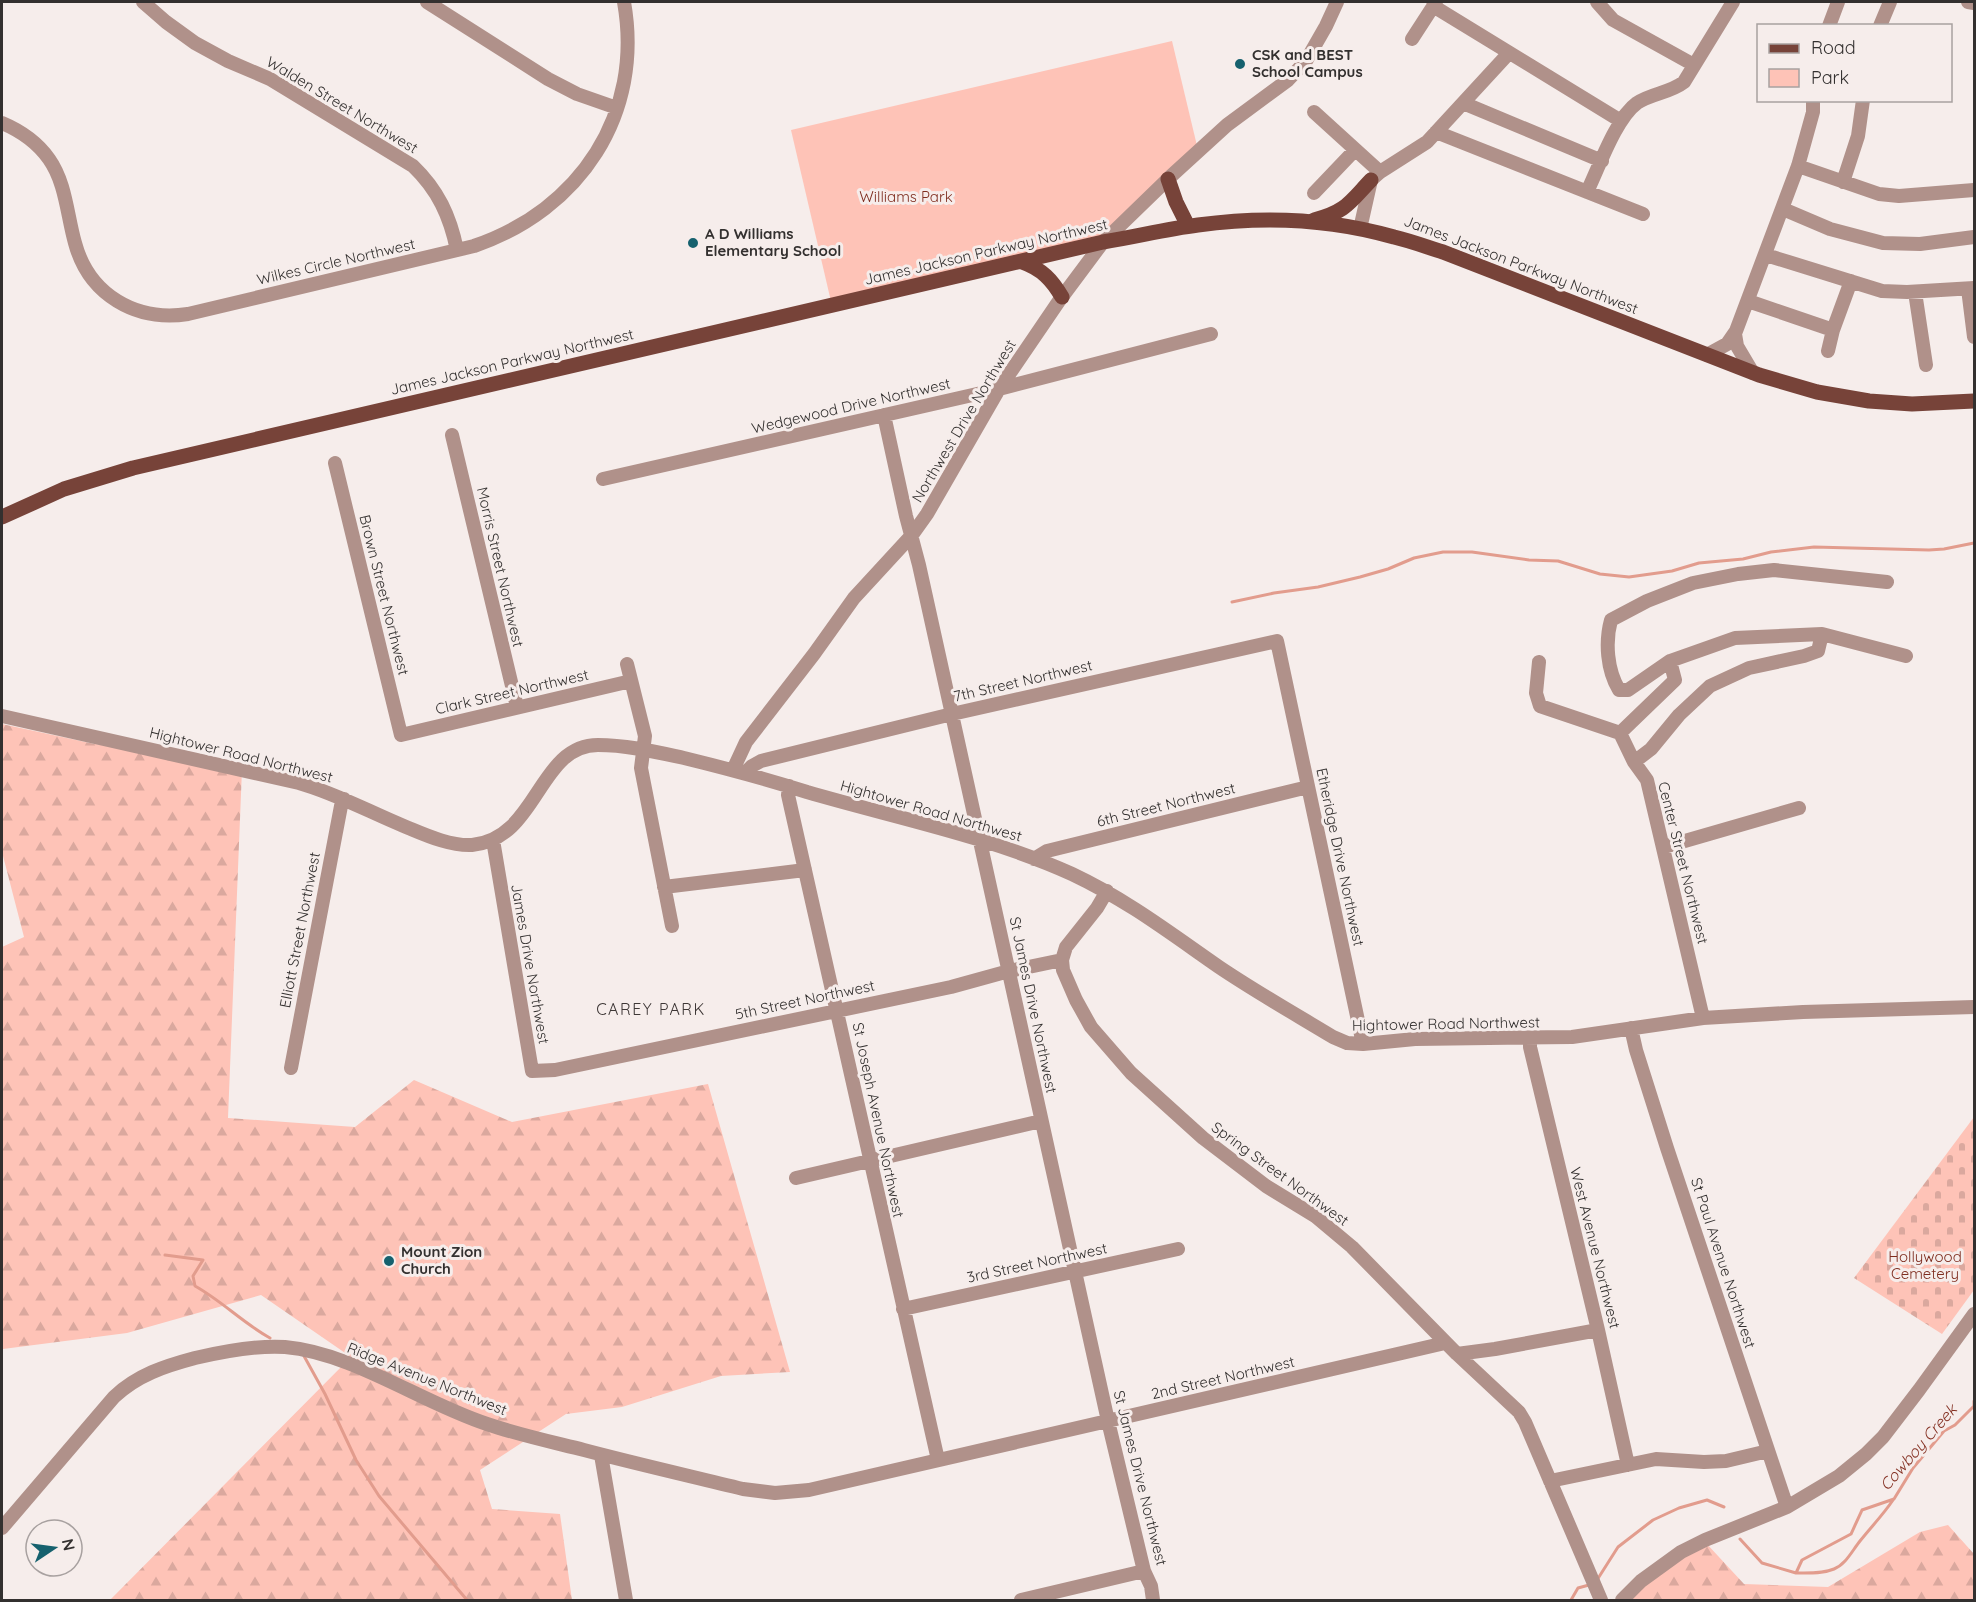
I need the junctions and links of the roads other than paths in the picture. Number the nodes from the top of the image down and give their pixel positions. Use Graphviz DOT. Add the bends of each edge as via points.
graph roads {
  1 [pos="143,2"];
  2 [pos="427,2"];
  3 [pos="624,2"];
  4 [pos="1337,2"];
  5 [pos="1597,2"];
  6 [pos="1733,2"];
  7 [pos="1838,2"];
  8 [pos="1890,2"];
  9 [pos="1968,2"];
  10 [pos="1974,3"];
  11 [pos="1434,4"];
  12 [pos="1830,24"];
  13 [pos="1881,24"];
  14 [pos="1412,39"];
  15 [pos="1509,53"];
  16 [pos="1694,65"];
  17 [pos="1813,102"];
  18 [pos="1863,102"];
  19 [pos="1463,103"];
  20 [pos="617,108"];
  21 [pos="1314,111"];
  22 [pos="1621,121"];
  23 [pos="2,123"];
  24 [pos="1436,132"];
  25 [pos="1355,150"];
  26 [pos="1602,161"];
  27 [pos="1798,166"];
  28 [pos="1376,176"];
  29 [pos="1168,179"];
  30 [pos="1843,182"];
  31 [pos="1974,190"];
  32 [pos="1587,192"];
  33 [pos="1314,193"];
  34 [pos="1783,209"];
  35 [pos="1643,214"];
  36 [pos="1305,222"];
  37 [pos="1188,226"];
  38 [pos="1360,229"];
  39 [pos="1974,237"];
  40 [pos="1103,243"];
  41 [pos="457,250"];
  42 [pos="1766,255"];
  43 [pos="1022,262"];
  44 [pos="1851,281"];
  45 [pos="1971,288"];
  46 [pos="1916,292"];
  47 [pos="1062,297"];
  48 [pos="1748,301"];
  49 [pos="1833,330"];
  50 [pos="1211,334"];
  51 [pos="1735,334"];
  52 [pos="1974,337"];
  53 [pos="1828,351"];
  54 [pos="1707,355"];
  55 [pos="1926,365"];
  56 [pos="1753,373"];
  57 [pos="999,389"];
  58 [pos="1974,401"];
  59 [pos="884,415"];
  60 [pos="452,435"];
  61 [pos="335,463"];
  62 [pos="603,479"];
  63 [pos="2,517"];
  64 [pos="912,535"];
  65 [pos="1887,582"];
  66 [pos="1822,634"];
  67 [pos="1906,656"];
  68 [pos="1670,661"];
  69 [pos="1539,662"];
  70 [pos="627,664"];
  71 [pos="1285,677"];
  72 [pos="631,681"];
  73 [pos="517,707"];
  74 [pos="952,714"];
  75 [pos="2,716"];
  76 [pos="1620,734"];
  77 [pos="401,735"];
  78 [pos="644,749"];
  79 [pos="1634,762"];
  80 [pos="739,772"];
  81 [pos="789,786"];
  82 [pos="1308,788"];
  83 [pos="344,799"];
  84 [pos="1799,808"];
  85 [pos="493,840"];
  86 [pos="980,840"];
  87 [pos="1664,847"];
  88 [pos="1034,859"];
  89 [pos="805,870"];
  90 [pos="664,887"];
  91 [pos="1107,891"];
  92 [pos="672,926"];
  93 [pos="1062,960"];
  94 [pos="1009,971"];
  95 [pos="1974,1007"];
  96 [pos="837,1010"];
  97 [pos="1703,1018"];
  98 [pos="1631,1028"];
  99 [pos="1530,1039"];
  100 [pos="1363,1044"];
  101 [pos="291,1068"];
  102 [pos="555,1070"];
  103 [pos="1041,1121"];
  104 [pos="869,1161"];
  105 [pos="796,1178"];
  106 [pos="1178,1249"];
  107 [pos="1074,1271"];
  108 [pos="903,1309"];
  109 [pos="1974,1314"];
  110 [pos="1598,1330"];
  111 [pos="1445,1343"];
  112 [pos="1457,1354"];
  113 [pos="1108,1421"];
  114 [pos="1768,1450"];
  115 [pos="601,1455"];
  116 [pos="938,1460"];
  117 [pos="1628,1465"];
  118 [pos="1550,1481"];
  119 [pos="1787,1507"];
  120 [pos="2,1528"];
  121 [pos="1144,1571"];
  122 [pos="1600,1597"];
  123 [pos="626,1600"];
  124 [pos="1021,1600"];
  125 [pos="1154,1600"];
  126 [pos="1622,1600"];
  1 -- 41 [label="street, Walden Street Northwest" via="195,43 270,79 413,166 443,205"];
  2 -- 20 [label="street" via="548,79"];
  3 -- 20 [label="street, Wilkes Circle Northwest" via="627,62"];
  4 -- 29 [label="street, Northwest Drive Northwest" via="1306,61 1288,80 1227,125"];
  5 -- 16 [label="street" via="1613,20"];
  6 -- 16 [label="street"];
  7 -- 12 [label="street"];
  8 -- 13 [label="street"];
  9 -- 10 [label="street"];
  11 -- 14 [label="street"];
  11 -- 15 [label="street"];
  15 -- 19 [label="street"];
  15 -- 22 [label="street"];
  16 -- 22 [label="street" via="1675,89 1645,99"];
  17 -- 27 [label="street"];
  18 -- 30 [label="street" via="1858,136"];
  19 -- 24 [label="street"];
  19 -- 26 [label="street"];
  20 -- 41 [label="street, Wilkes Circle Northwest" via="607,134 582,174 553,203 508,233"];
  21 -- 25 [label="street"];
  22 -- 26 [label="street"];
  23 -- 41 [label="street, Wilkes Circle Northwest" via="25,135 50,160 87,271 110,296 138,311 154,315 188,314"];
  24 -- 28 [label="street"];
  24 -- 32 [label="street"];
  25 -- 28 [label="street"];
  25 -- 33 [label="street"];
  26 -- 32 [label="street"];
  27 -- 30 [label="street"];
  27 -- 34 [label="street"];
  28 -- 36 [label="main road" via="1343,210"];
  28 -- 38 [label="street"];
  29 -- 37 [label="main road"];
  29 -- 40 [label="street, Northwest Drive Northwest"];
  30 -- 31 [label="street" via="1899,196"];
  32 -- 35 [label="street"];
  34 -- 39 [label="street" via="1830,229 1883,243 1920,244"];
  34 -- 42 [label="street"];
  36 -- 37 [label="main road, James Jackson Parkway Northwest" via="1248,220"];
  36 -- 38 [label="main road, James Jackson Parkway Northwest"];
  37 -- 40 [label="main road, James Jackson Parkway Northwest"];
  38 -- 54 [label="main road, James Jackson Parkway Northwest" via="1443,252"];
  40 -- 43 [label="main road, James Jackson Parkway Northwest"];
  40 -- 47 [label="street, Northwest Drive Northwest"];
  42 -- 44 [label="street"];
  42 -- 48 [label="street"];
  43 -- 47 [label="main road" via="1046,274"];
  43 -- 63 [label="main road, James Jackson Parkway Northwest" via="132,468 64,489"];
  44 -- 46 [label="street" via="1882,291"];
  44 -- 49 [label="street"];
  45 -- 46 [label="street"];
  45 -- 52 [label="street"];
  46 -- 55 [label="street"];
  47 -- 57 [label="street, Northwest Drive Northwest"];
  48 -- 49 [label="street"];
  48 -- 51 [label="street"];
  49 -- 53 [label="street"];
  50 -- 57 [label="street, Wedgewood Drive Northwest"];
  51 -- 54 [label="street"];
  51 -- 56 [label="street" via="1737,346"];
  54 -- 56 [label="main road, James Jackson Parkway Northwest"];
  56 -- 58 [label="main road, James Jackson Parkway Northwest" via="1817,392 1869,401"];
  57 -- 59 [label="street, Wedgewood Drive Northwest"];
  57 -- 64 [label="street, Northwest Drive Northwest"];
  59 -- 62 [label="street, Wedgewood Drive Northwest"];
  59 -- 64 [label="street, St James Drive Northwest"];
  60 -- 73 [label="street, Morris Street Northwest"];
  61 -- 77 [label="street, Brown Street Northwest"];
  64 -- 74 [label="street, St James Drive Northwest"];
  64 -- 80 [label="street, Northwest Drive Northwest" via="854,598 746,742"];
  65 -- 68 [label="street" via="1774,570 1738,574 1693,583 1611,620 1610,668 1619,690 1628,690"];
  66 -- 67 [label="street"];
  66 -- 68 [label="street" via="1735,638"];
  66 -- 79 [label="street" via="1818,651 1749,668 1710,686"];
  68 -- 76 [label="street" via="1675,680"];
  69 -- 76 [label="street" via="1536,693 1540,706"];
  70 -- 72 [label="street"];
  71 -- 74 [label="street, 7th Street Northwest" via="1277,641"];
  71 -- 82 [label="street, Etheridge Drive Northwest"];
  72 -- 73 [label="street, Clark Street Northwest"];
  72 -- 78 [label="street" via="645,736"];
  73 -- 77 [label="street, Clark Street Northwest"];
  74 -- 80 [label="street, 7th Street Northwest" via="761,761"];
  74 -- 86 [label="street, St James Drive Northwest"];
  75 -- 83 [label="street, Hightower Road Northwest" via="298,783"];
  76 -- 79 [label="street, Center Street Northwest"];
  78 -- 80 [label="street, Hightower Road Northwest"];
  78 -- 85 [label="street, Hightower Road Northwest" via="595,745 569,753 510,829"];
  78 -- 90 [label="street" via="641,768"];
  79 -- 87 [label="street, Center Street Northwest" via="1647,780"];
  80 -- 81 [label="street, Hightower Road Northwest"];
  81 -- 86 [label="street, Hightower Road Northwest"];
  81 -- 89 [label="street, St Joseph Avenue Northwest"];
  82 -- 88 [label="street, 6th Street Northwest" via="1047,851"];
  82 -- 100 [label="street, Etheridge Drive Northwest"];
  83 -- 85 [label="street, Hightower Road Northwest" via="433,838 472,845"];
  83 -- 101 [label="street, Elliott Street Northwest"];
  84 -- 87 [label="street"];
  85 -- 102 [label="street, James Drive Northwest" via="532,1071"];
  86 -- 88 [label="street, Hightower Road Northwest"];
  86 -- 94 [label="street, St James Drive Northwest"];
  87 -- 97 [label="street, Center Street Northwest"];
  88 -- 91 [label="street, Hightower Road Northwest"];
  89 -- 90 [label="street"];
  89 -- 96 [label="street, St Joseph Avenue Northwest"];
  90 -- 92 [label="street"];
  91 -- 93 [label="street" via="1066,947"];
  91 -- 100 [label="street, Hightower Road Northwest" via="1333,1037"];
  93 -- 94 [label="street, 5th Street Northwest"];
  93 -- 111 [label="street, Spring Street Northwest" via="1091,1027 1131,1073 1203,1138 1266,1186 1315,1216 1352,1247"];
  94 -- 96 [label="street, 5th Street Northwest"];
  94 -- 103 [label="street, St James Drive Northwest"];
  95 -- 97 [label="street, Hightower Road Northwest"];
  96 -- 102 [label="street, 5th Street Northwest"];
  96 -- 104 [label="street, St Joseph Avenue Northwest"];
  97 -- 98 [label="street, Hightower Road Northwest"];
  98 -- 99 [label="street, Hightower Road Northwest"];
  98 -- 114 [label="street, St Paul Avenue Northwest"];
  99 -- 100 [label="street, Hightower Road Northwest" via="1415,1039"];
  99 -- 110 [label="street, West Avenue Northwest"];
  103 -- 104 [label="street"];
  103 -- 107 [label="street, St James Drive Northwest"];
  104 -- 105 [label="street"];
  104 -- 108 [label="street, St Joseph Avenue Northwest"];
  106 -- 107 [label="street, 3rd Street Northwest"];
  107 -- 108 [label="street, 3rd Street Northwest"];
  107 -- 113 [label="street, St James Drive Northwest"];
  108 -- 116 [label="street, St Joseph Avenue Northwest"];
  109 -- 119 [label="street" via="1883,1437 1839,1476"];
  110 -- 112 [label="street"];
  110 -- 117 [label="street, West Avenue Northwest"];
  111 -- 112 [label="street, Spring Street Northwest"];
  111 -- 113 [label="street, 2nd Street Northwest"];
  112 -- 118 [label="street, Spring Street Northwest" via="1519,1412"];
  113 -- 116 [label="street, 2nd Street Northwest"];
  113 -- 121 [label="street, St James Drive Northwest"];
  114 -- 117 [label="street" via="1726,1461 1656,1459"];
  114 -- 119 [label="street, St Paul Avenue Northwest"];
  115 -- 116 [label="street, Ridge Avenue Northwest" via="775,1493 809,1490"];
  115 -- 120 [label="street, Ridge Avenue Northwest" via="486,1424 349,1364 305,1350 268,1347 174,1363 126,1385"];
  115 -- 123 [label="street"];
  117 -- 118 [label="street"];
  118 -- 122 [label="street, Spring Street Northwest"];
  119 -- 126 [label="street" via="1681,1552"];
  121 -- 124 [label="street"];
  121 -- 125 [label="street, St James Drive Northwest"];
}
